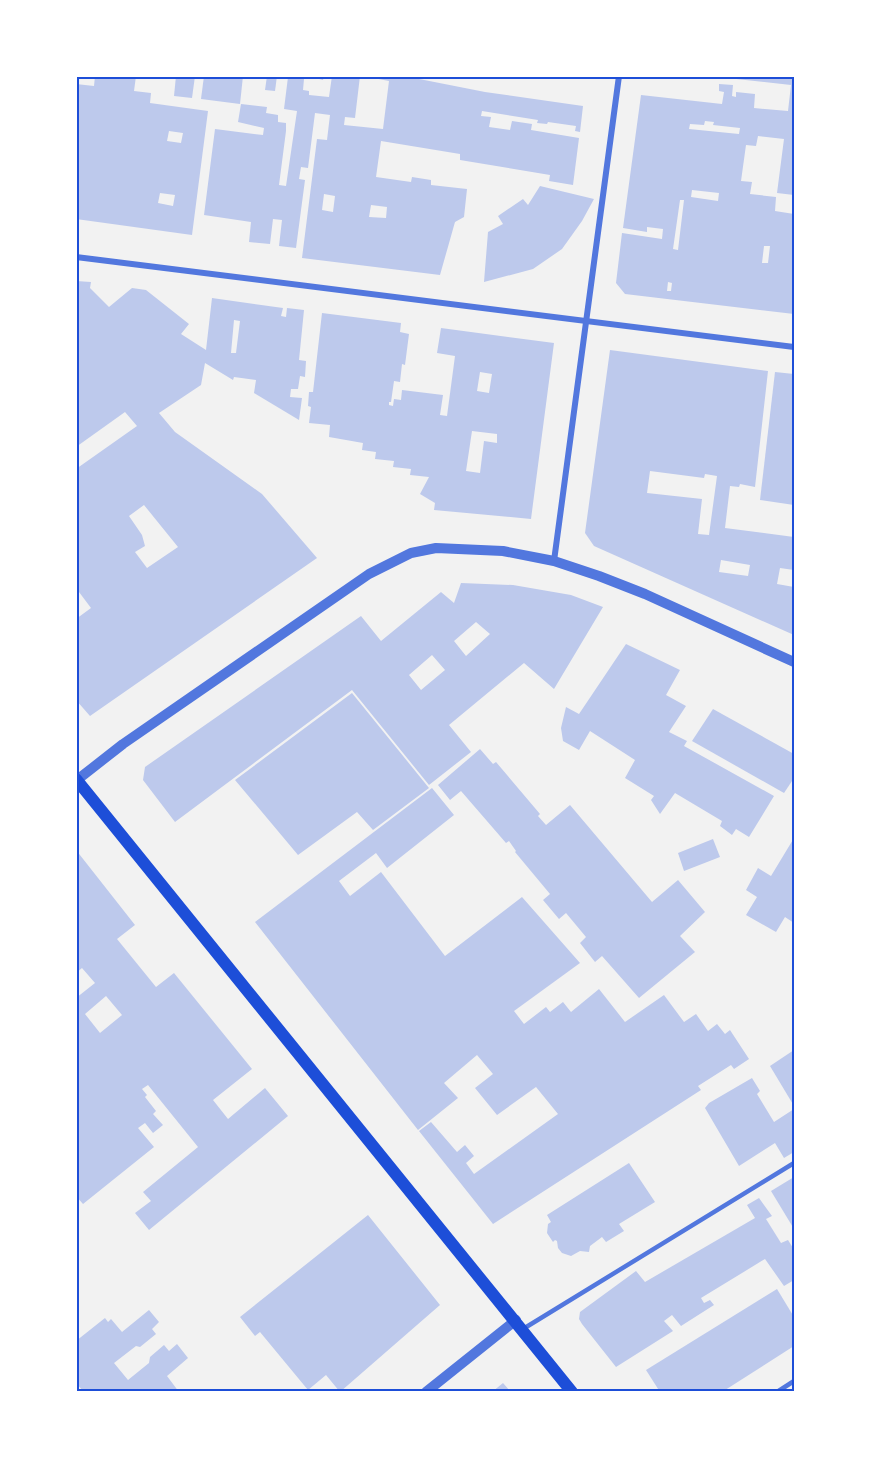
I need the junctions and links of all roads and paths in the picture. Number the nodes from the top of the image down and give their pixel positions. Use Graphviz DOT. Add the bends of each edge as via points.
graph roads {
  1 [pos="619,76"];
  2 [pos="76,257"];
  3 [pos="587,320"];
  4 [pos="795,347"];
  5 [pos="554,561"];
  6 [pos="795,662"];
  7 [pos="77,780"];
  8 [pos="795,1163"];
  9 [pos="519,1325"];
  10 [pos="795,1381"];
  11 [pos="426,1392"];
  12 [pos="572,1392"];
  13 [pos="777,1392"];
  1 -- 3 [label="street"];
  2 -- 3 [label="street"];
  3 -- 4 [label="street"];
  3 -- 5 [label="street"];
  5 -- 6 [label="street" via="645,594"];
  5 -- 7 [label="street" via="503,551 436,548 411,553 369,574"];
  7 -- 9 [label="main road"];
  8 -- 9 [label="lane"];
  9 -- 11 [label="street"];
  9 -- 12 [label="main road"];
  10 -- 13 [label="lane"];
}
